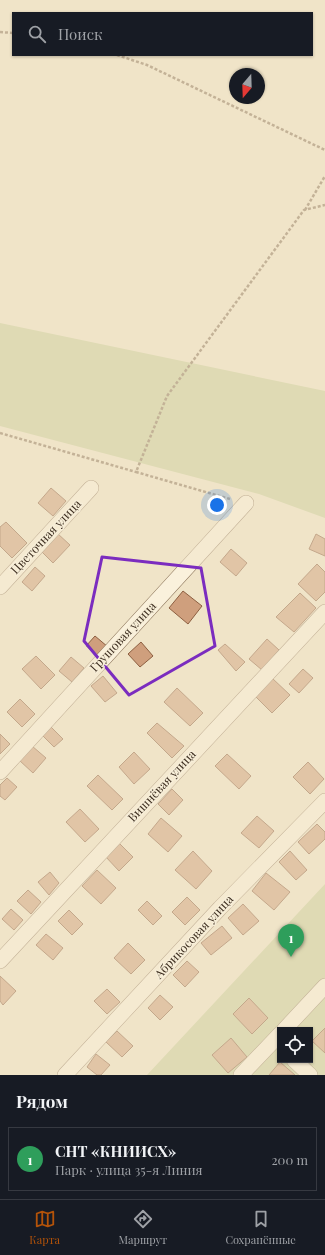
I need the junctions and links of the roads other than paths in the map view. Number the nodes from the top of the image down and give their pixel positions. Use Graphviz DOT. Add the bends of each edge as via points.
graph roads {
  1 [pos="91,488"];
  2 [pos="246,503"];
  3 [pos="0,587"];
  4 [pos="325,612"];
  5 [pos="0,772"];
  6 [pos="325,800"];
  7 [pos="0,960"];
  8 [pos="325,986"];
  9 [pos="289,1027"];
  10 [pos="277,1040"];
  11 [pos="297,1063"];
  12 [pos="65,1075"];
  13 [pos="241,1075"];
  14 [pos="310,1075"];
  1 -- 3 [label="street, Цветочная улица"];
  2 -- 5 [label="street, Грушовая улица"];
  4 -- 7 [label="street, Вишнёвая улица"];
  6 -- 12 [label="street, Абрикосовая улица" via="220,908"];
  8 -- 9 [label="street"];
  10 -- 13 [label="street"];
  11 -- 14 [label="street"];
}
